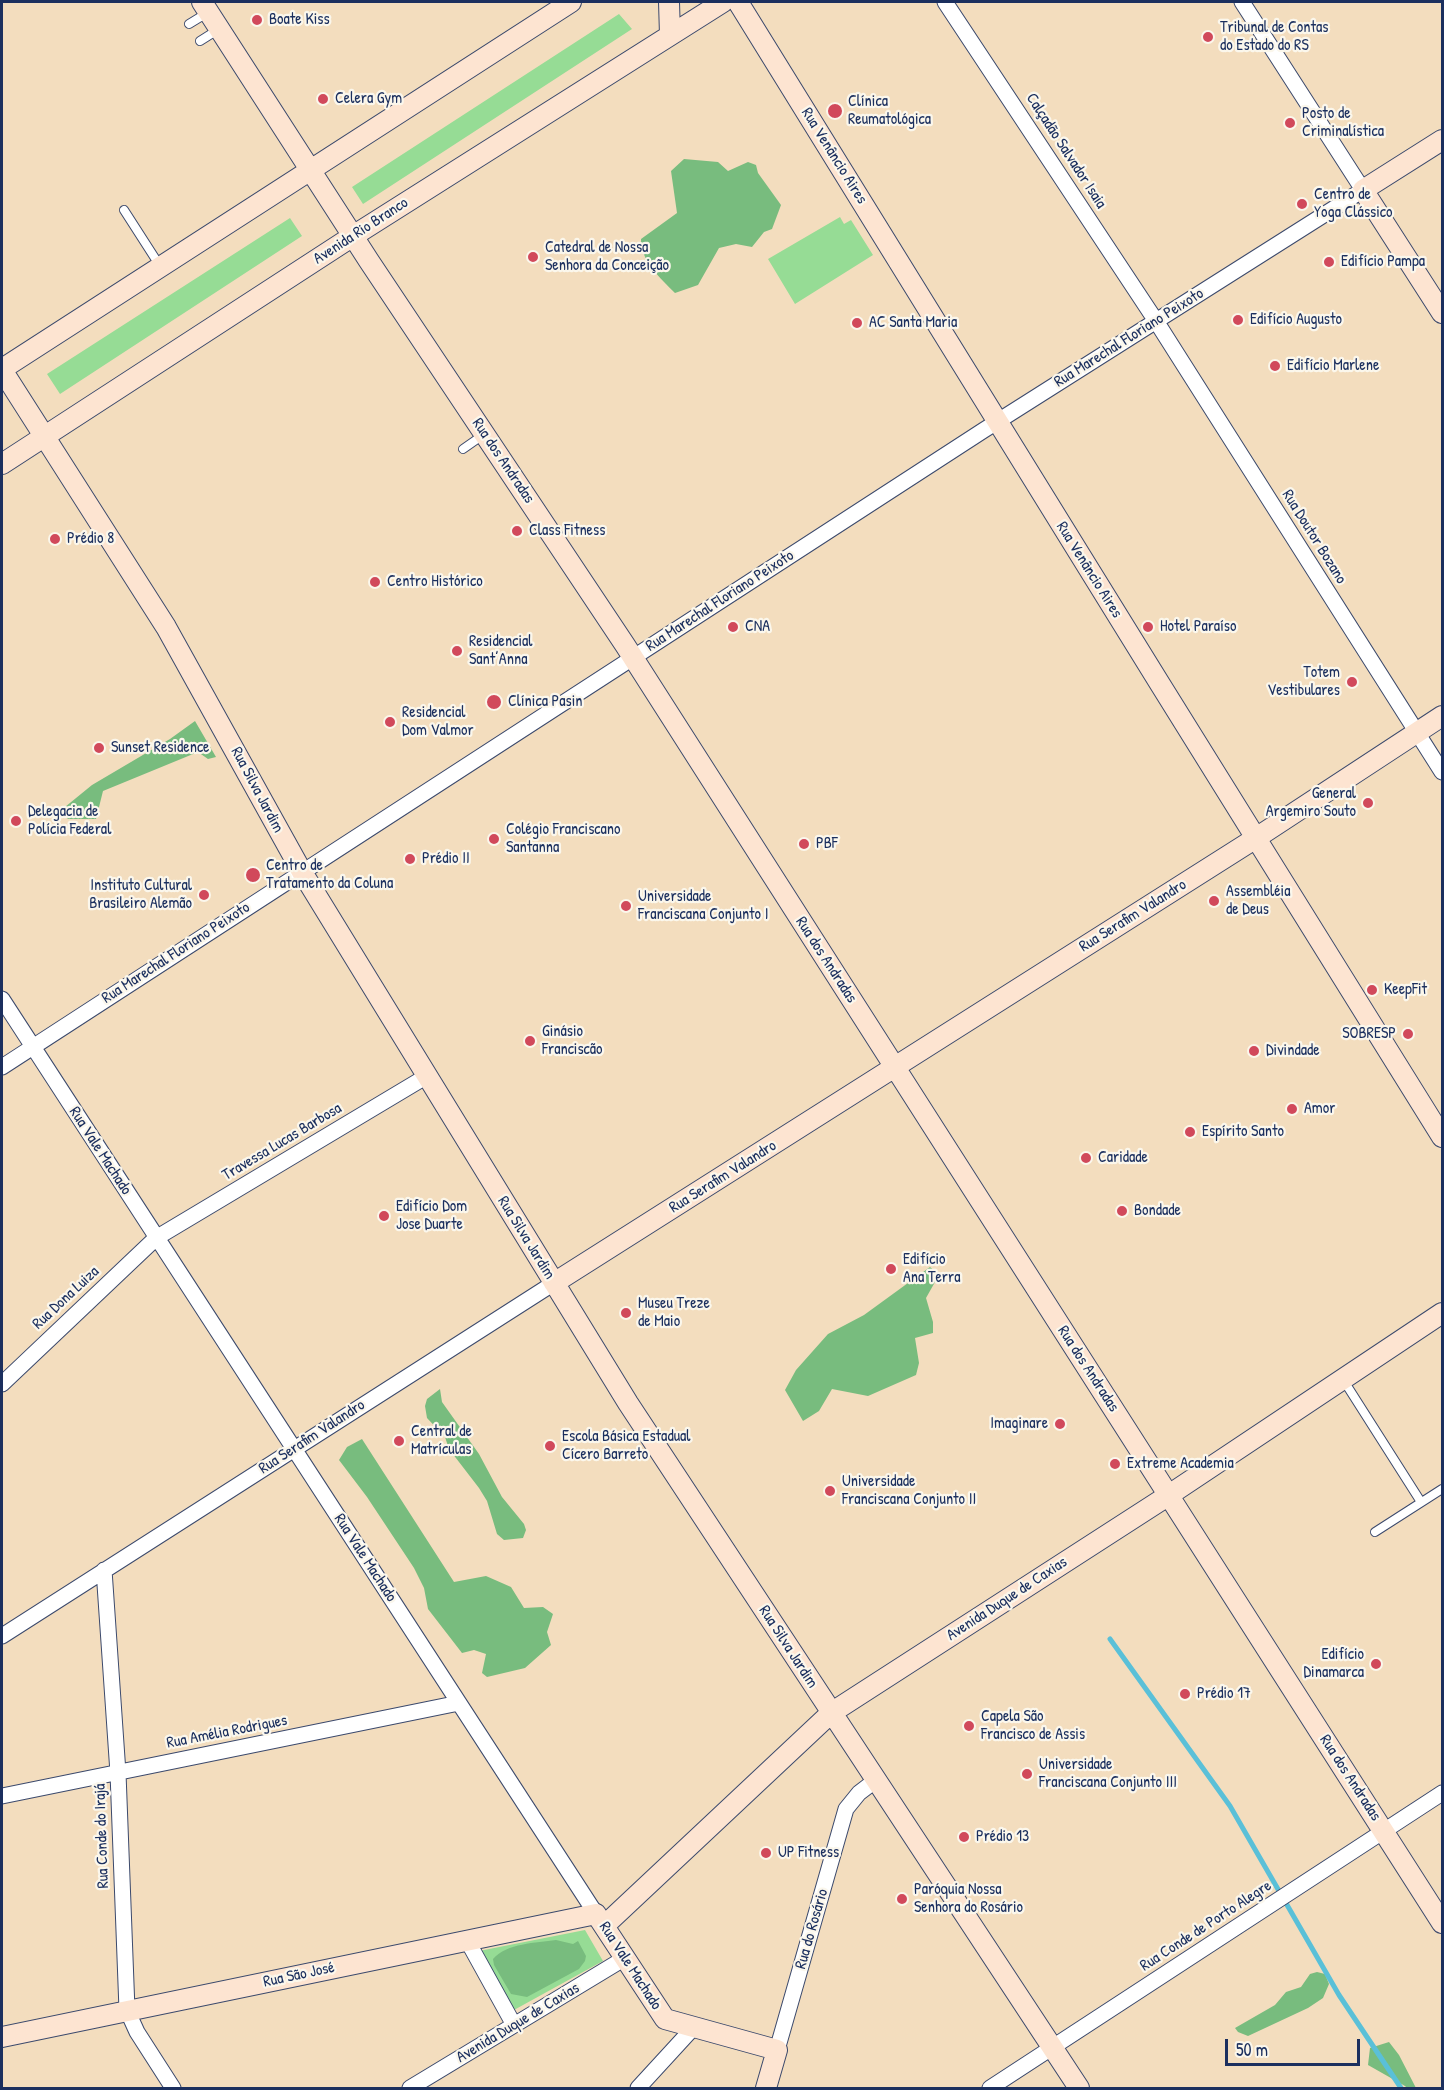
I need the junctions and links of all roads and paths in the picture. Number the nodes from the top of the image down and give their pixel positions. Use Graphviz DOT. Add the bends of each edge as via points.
graph roads {
  1 [pos="571,2"];
  2 [pos="669,2"];
  3 [pos="723,2"];
  4 [pos="738,2"];
  5 [pos="945,2"];
  6 [pos="1242,2"];
  7 [pos="205,7"];
  8 [pos="189,24"];
  9 [pos="220,29"];
  10 [pos="670,35"];
  11 [pos="200,41"];
  12 [pos="1443,141"];
  13 [pos="311,171"];
  14 [pos="1363,190"];
  15 [pos="124,210"];
  16 [pos="353,236"];
  17 [pos="160,267"];
  18 [pos="1443,313"];
  19 [pos="1156,321"];
  20 [pos="2,370"];
  21 [pos="998,421"];
  22 [pos="484,434"];
  23 [pos="44,436"];
  24 [pos="463,449"];
  25 [pos="2,464"];
  26 [pos="633,657"];
  27 [pos="1443,716"];
  28 [pos="1417,733"];
  29 [pos="1443,772"];
  30 [pos="1256,838"];
  31 [pos="302,872"];
  32 [pos="2,999"];
  33 [pos="32,1047"];
  34 [pos="2,1067"];
  35 [pos="895,1067"];
  36 [pos="427,1076"];
  37 [pos="1443,1137"];
  38 [pos="156,1238"];
  39 [pos="554,1283"];
  40 [pos="1443,1313"];
  41 [pos="1344,1379"];
  42 [pos="2,1384"];
  43 [pos="293,1449"];
  44 [pos="1443,1489"];
  45 [pos="1169,1495"];
  46 [pos="1421,1502"];
  47 [pos="1375,1532"];
  48 [pos="104,1570"];
  49 [pos="2,1636"];
  50 [pos="459,1703"];
  51 [pos="831,1713"];
  52 [pos="118,1773"];
  53 [pos="876,1780"];
  54 [pos="1443,1793"];
  55 [pos="2,1796"];
  56 [pos="1383,1831"];
  57 [pos="600,1920"];
  58 [pos="1443,1923"];
  59 [pos="467,1941"];
  60 [pos="625,1958"];
  61 [pos="127,2010"];
  62 [pos="514,2025"];
  63 [pos="694,2027"];
  64 [pos="2,2037"];
  65 [pos="1052,2048"];
  66 [pos="777,2050"];
  67 [pos="173,2088"];
  68 [pos="410,2088"];
  69 [pos="638,2088"];
  70 [pos="766,2088"];
  71 [pos="990,2088"];
  72 [pos="1079,2088"];
  1 -- 13 [label="street"];
  2 -- 10 [label="street"];
  3 -- 10 [label="street, Avenida Rio Branco"];
  4 -- 21 [label="street, Rua Venâncio Aires"];
  5 -- 19 [label="street, Calçadão Salvador Isaia"];
  6 -- 14 [label="street"];
  7 -- 8 [label="lane"];
  7 -- 9 [label="street, Rua dos Andradas"];
  9 -- 11 [label="lane"];
  9 -- 13 [label="street, Rua dos Andradas"];
  10 -- 16 [label="street, Avenida Rio Branco"];
  12 -- 14 [label="street, Rua Marechal Floriano Peixoto"];
  13 -- 16 [label="street, Rua dos Andradas"];
  13 -- 17 [label="street"];
  14 -- 18 [label="street"];
  14 -- 19 [label="street, Rua Marechal Floriano Peixoto"];
  15 -- 17 [label="lane"];
  16 -- 22 [label="street, Rua dos Andradas"];
  16 -- 23 [label="street, Avenida Rio Branco"];
  17 -- 20 [label="street"];
  19 -- 21 [label="street, Rua Marechal Floriano Peixoto"];
  19 -- 28 [label="street, Rua Doutor Bozano"];
  20 -- 23 [label="street, Rua Silva Jardim"];
  21 -- 26 [label="street, Rua Marechal Floriano Peixoto"];
  21 -- 30 [label="street, Rua Venâncio Aires"];
  22 -- 24 [label="lane"];
  22 -- 26 [label="street, Rua dos Andradas"];
  23 -- 25 [label="street, Avenida Rio Branco"];
  23 -- 31 [label="street, Rua Silva Jardim" via="166,627"];
  26 -- 31 [label="street, Rua Marechal Floriano Peixoto"];
  26 -- 35 [label="street, Rua dos Andradas"];
  27 -- 28 [label="street, Rua Serafim Valandro"];
  28 -- 29 [label="street, Rua Doutor Bozano"];
  28 -- 30 [label="street, Rua Serafim Valandro"];
  30 -- 35 [label="street, Rua Serafim Valandro"];
  30 -- 37 [label="street, Rua Venâncio Aires"];
  31 -- 33 [label="street, Rua Marechal Floriano Peixoto"];
  31 -- 36 [label="street, Rua Silva Jardim"];
  32 -- 33 [label="street, Rua Vale Machado"];
  33 -- 34 [label="street, Rua Marechal Floriano Peixoto"];
  33 -- 38 [label="street, Rua Vale Machado"];
  35 -- 39 [label="street, Rua Serafim Valandro"];
  35 -- 45 [label="street, Rua dos Andradas"];
  36 -- 38 [label="street, Travessa Lucas Barbosa"];
  36 -- 39 [label="street, Rua Silva Jardim"];
  38 -- 42 [label="street, Rua Dona Luiza"];
  38 -- 43 [label="street, Rua Vale Machado"];
  39 -- 43 [label="street, Rua Serafim Valandro"];
  39 -- 51 [label="street, Rua Silva Jardim"];
  40 -- 41 [label="street, Avenida Duque de Caxias"];
  41 -- 45 [label="street, Avenida Duque de Caxias"];
  41 -- 46 [label="lane"];
  43 -- 48 [label="street, Rua Serafim Valandro"];
  43 -- 50 [label="street, Rua Vale Machado"];
  44 -- 46 [label="lane"];
  45 -- 51 [label="street, Avenida Duque de Caxias"];
  45 -- 56 [label="street, Rua dos Andradas"];
  46 -- 47 [label="lane"];
  48 -- 49 [label="street, Rua Serafim Valandro"];
  48 -- 52 [label="street, Rua Conde do Irajá"];
  50 -- 52 [label="street, Rua Amélia Rodrigues"];
  50 -- 57 [label="street, Rua Vale Machado"];
  51 -- 53 [label="street, Rua Silva Jardim"];
  51 -- 57 [label="street, Avenida Duque de Caxias"];
  52 -- 55 [label="street, Rua Amélia Rodrigues"];
  52 -- 61 [label="street, Rua Conde do Irajá"];
  53 -- 65 [label="street, Rua Silva Jardim"];
  53 -- 66 [label="street, Rua do Rosário" via="846,1809"];
  54 -- 56 [label="street, Rua Conde de Porto Alegre"];
  56 -- 58 [label="street, Rua dos Andradas"];
  56 -- 65 [label="street, Rua Conde de Porto Alegre"];
  57 -- 59 [label="street, Rua São José"];
  57 -- 60 [label="street, Rua Vale Machado"];
  59 -- 61 [label="street, Rua São José"];
  59 -- 62 [label="street"];
  60 -- 62 [label="street, Avenida Duque de Caxias"];
  60 -- 63 [label="street, Rua Vale Machado" via="665,2019"];
  61 -- 64 [label="street, Rua São José"];
  61 -- 67 [label="street, Rua Conde do Irajá"];
  62 -- 68 [label="street, Avenida Duque de Caxias"];
  63 -- 66 [label="street, Rua Vale Machado"];
  63 -- 69 [label="street"];
  65 -- 71 [label="street, Rua Conde de Porto Alegre"];
  65 -- 72 [label="street, Rua Silva Jardim"];
  66 -- 70 [label="street, Rua do Rosário"];
}
